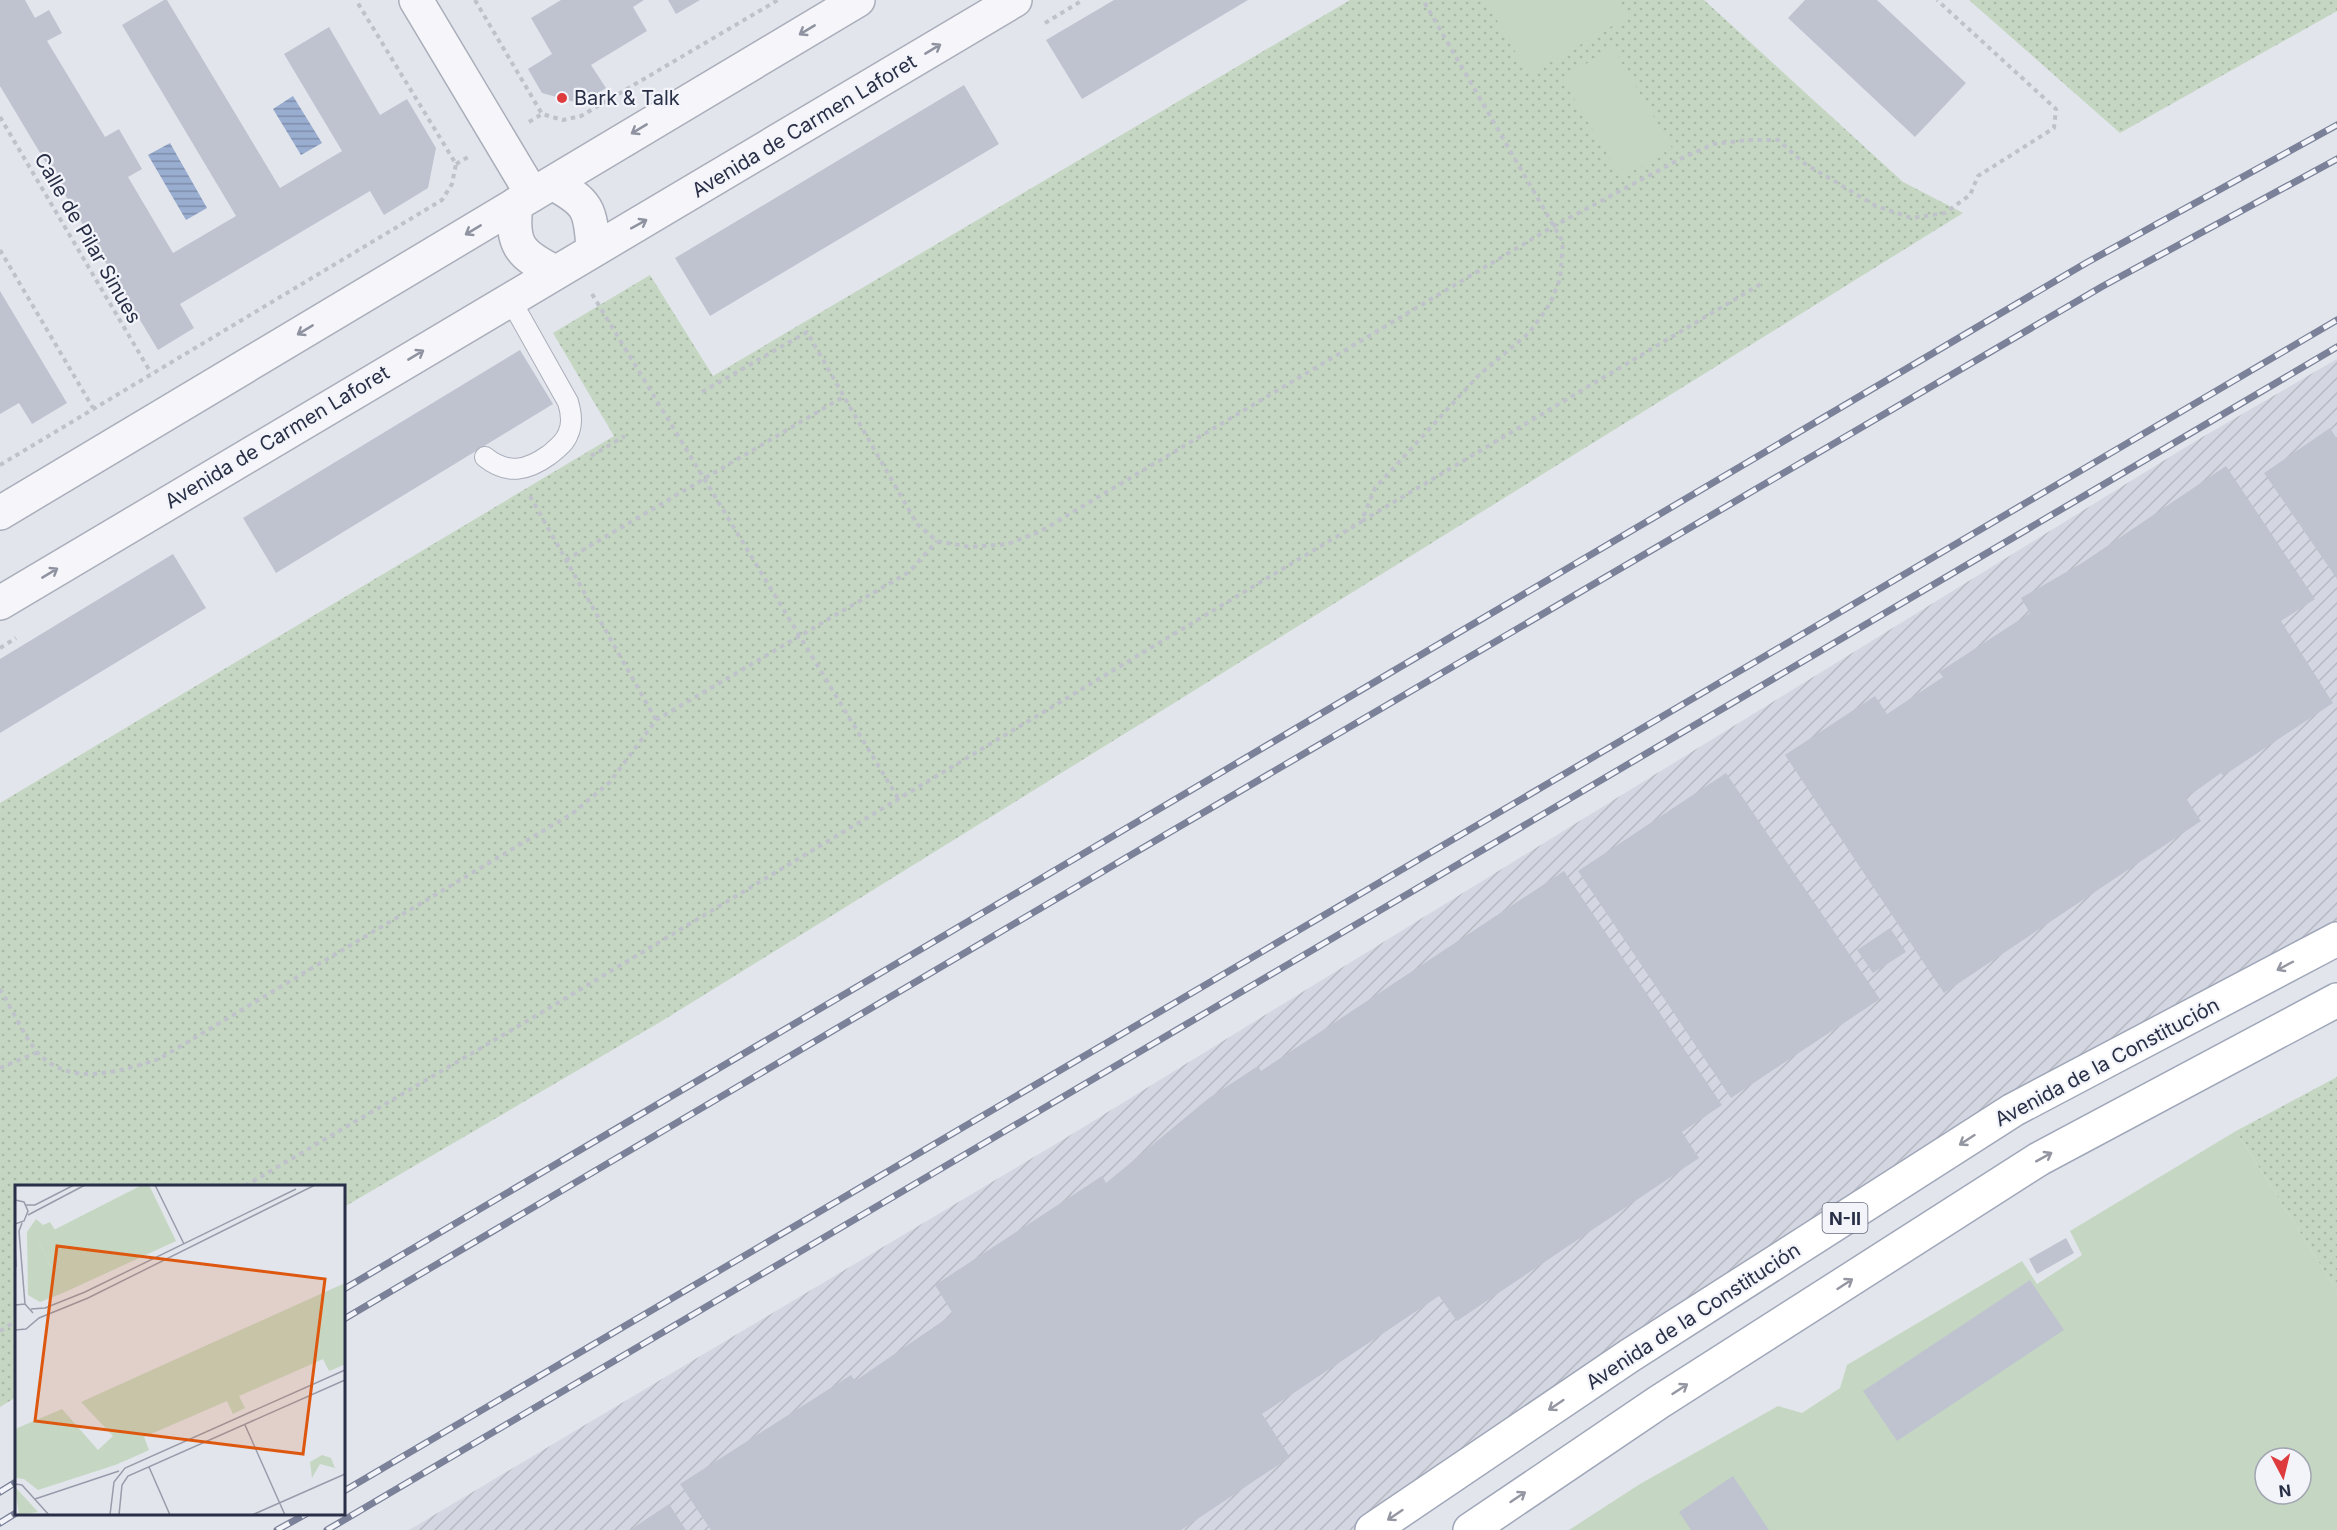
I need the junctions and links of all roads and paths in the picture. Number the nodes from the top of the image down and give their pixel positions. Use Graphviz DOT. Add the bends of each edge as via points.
graph roads {
  1 [pos="356,0"];
  2 [pos="416,0"];
  3 [pos="475,0"];
  4 [pos="778,0"];
  5 [pos="858,0"];
  6 [pos="1014,0"];
  7 [pos="1423,0"];
  8 [pos="1937,0"];
  9 [pos="0,117"];
  10 [pos="533,194"];
  11 [pos="1554,226"];
  12 [pos="0,250"];
  13 [pos="593,250"];
  14 [pos="555,272"];
  15 [pos="1764,282"];
  16 [pos="590,291"];
  17 [pos="510,299"];
  18 [pos="151,373"];
  19 [pos="702,392"];
  20 [pos="843,397"];
  21 [pos="93,408"];
  22 [pos="625,436"];
  23 [pos="485,457"];
  24 [pos="586,459"];
  25 [pos="0,465"];
  26 [pos="704,478"];
  27 [pos="528,492"];
  28 [pos="0,513"];
  29 [pos="1361,522"];
  30 [pos="937,541"];
  31 [pos="566,560"];
  32 [pos="0,603"];
  33 [pos="800,636"];
  34 [pos="656,720"];
  35 [pos="898,798"];
  36 [pos="2337,939"];
  37 [pos="0,989"];
  38 [pos="2331,1003"];
  39 [pos="38,1052"];
  40 [pos="0,1068"];
  41 [pos="247,1185"];
  42 [pos="15,1322"];
  43 [pos="0,1331"];
  44 [pos="1372,1530"];
  45 [pos="1470,1530"];
  1 -- 18 [label="path" via="456,164 452,184 442,200"];
  2 -- 10 [label="street"];
  3 -- 4 [label="path" via="542,114 563,120 581,116"];
  5 -- 10 [label="street, one-way"];
  13 -- 6 [label="street, Avenida de Carmen Laforet, one-way"];
  7 -- 11 [label="path"];
  8 -- 11 [label="path" via="2056,110 2054,128 1978,176 1970,195 1945,213 1912,218 1876,206 1804,163 1778,140 1747,140 1714,144 1682,158"];
  9 -- 18 [label="path, Calle de Pilar Sinues"];
  10 -- 13 [label="street" via="569,192 586,206 592,223"];
  10 -- 14 [label="street" via="513,227 519,248 536,263"];
  10 -- 28 [label="street, one-way"];
  11 -- 29 [label="path" via="1563,242 1563,259 1550,304 1530,332 1478,376 1375,488"];
  11 -- 30 [label="path" via="1041,531 1008,544 970,547"];
  12 -- 21 [label="path"];
  13 -- 14 [label="street, Avenida de Carmen Laforet"];
  14 -- 17 [label="street, Avenida de Carmen Laforet"];
  15 -- 29 [label="path"];
  16 -- 26 [label="path"];
  17 -- 23 [label="lane" via="568,402 568,434 541,461 522,469 507,469"];
  32 -- 17 [label="street, Avenida de Carmen Laforet, one-way"];
  18 -- 21 [label="path"];
  19 -- 20 [label="path" via="807,332"];
  20 -- 26 [label="path"];
  20 -- 30 [label="path" via="917,524"];
  21 -- 25 [label="path"];
  22 -- 24 [label="path"];
  26 -- 31 [label="path"];
  26 -- 33 [label="path"];
  27 -- 31 [label="path"];
  29 -- 35 [label="path"];
  30 -- 33 [label="path" via="909,572"];
  31 -- 34 [label="path"];
  33 -- 34 [label="path"];
  33 -- 35 [label="path"];
  34 -- 39 [label="path" via="609,782 573,813 159,1059 121,1071 90,1075 61,1070"];
  35 -- 41 [label="path"];
  36 -- 44 [label="main road, Avenida de la Constitución / N-II, one-way" via="2013,1110 1629,1356"];
  37 -- 39 [label="path"];
  45 -- 38 [label="main road, one-way" via="1659,1402 2039,1159"];
  39 -- 40 [label="path"];
  42 -- 43 [label="path"];
}
